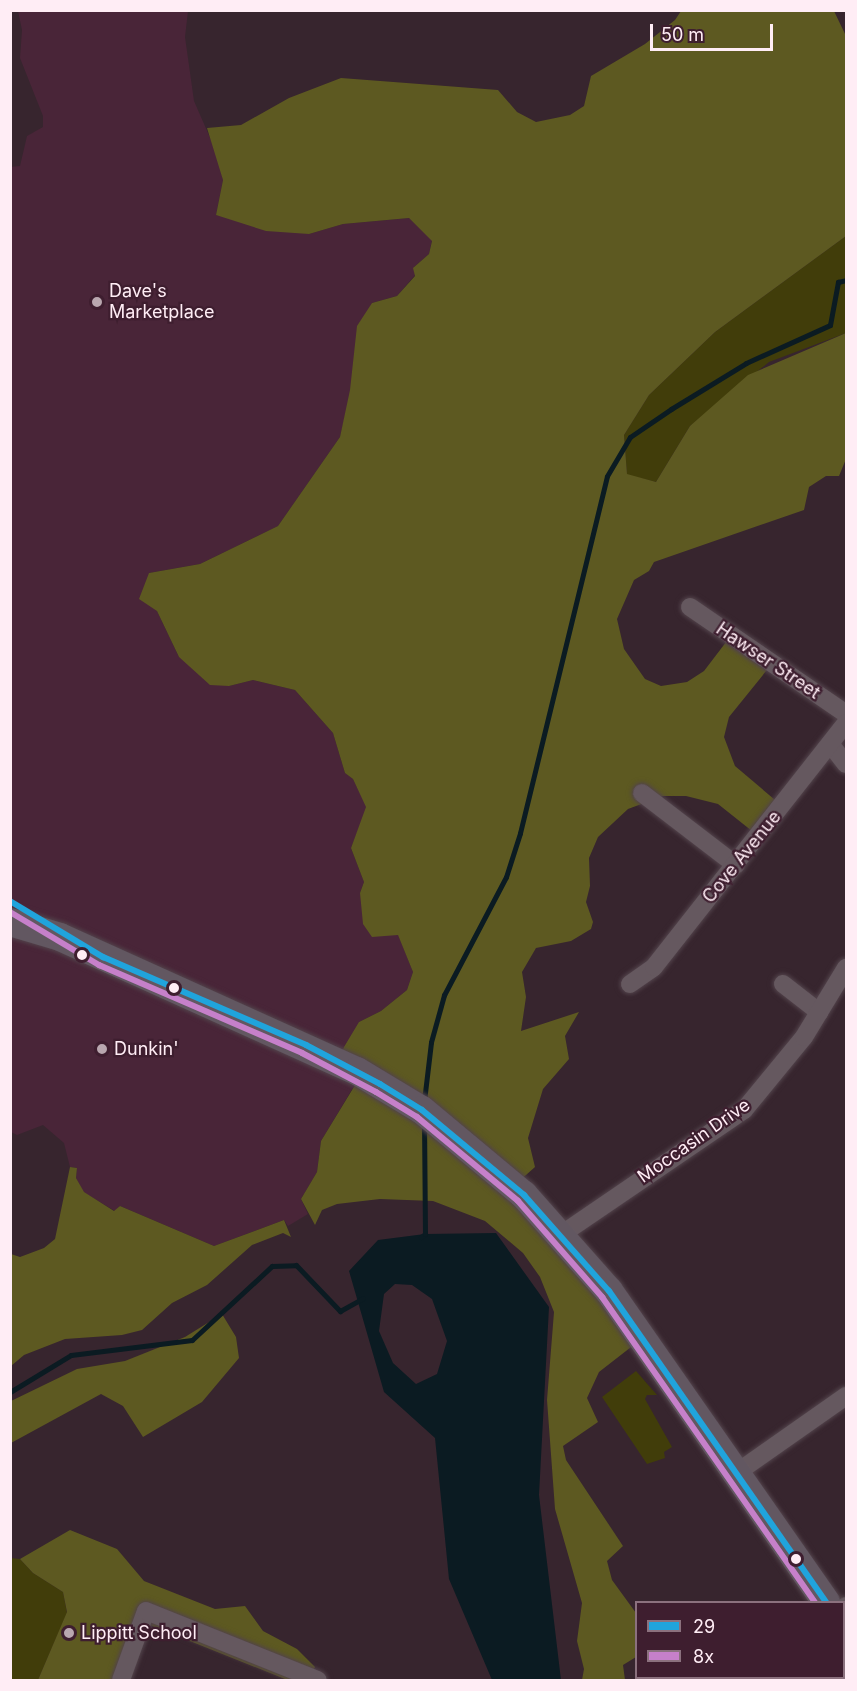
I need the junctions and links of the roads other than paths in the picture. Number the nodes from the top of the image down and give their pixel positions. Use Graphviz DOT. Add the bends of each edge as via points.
graph roads {
  1 [pos="690,607"];
  2 [pos="846,714"];
  3 [pos="846,723"];
  4 [pos="831,745"];
  5 [pos="846,764"];
  6 [pos="642,793"];
  7 [pos="736,865"];
  8 [pos="10,901"];
  9 [pos="10,922"];
  10 [pos="104,957"];
  11 [pos="846,968"];
  12 [pos="630,984"];
  13 [pos="783,984"];
  14 [pos="819,1012"];
  15 [pos="562,1234"];
  16 [pos="846,1396"];
  17 [pos="735,1474"];
  18 [pos="825,1601"];
  19 [pos="121,1680"];
  20 [pos="318,1680"];
  1 -- 2 [label="street, Hawser Street"];
  3 -- 4 [label="street, Cove Avenue"];
  4 -- 5 [label="street"];
  4 -- 7 [label="street, Cove Avenue"];
  6 -- 7 [label="street"];
  7 -- 12 [label="street, Cove Avenue" via="654,967"];
  8 -- 10 [label="main road"];
  9 -- 10 [label="main road" via="60,937"];
  10 -- 15 [label="main road" via="306,1045 381,1084 422,1110 524,1195"];
  11 -- 14 [label="street, Moccasin Drive"];
  13 -- 14 [label="street"];
  14 -- 15 [label="street, Moccasin Drive" via="765,1089 744,1110"];
  15 -- 17 [label="main road" via="627,1316"];
  16 -- 17 [label="street"];
  17 -- 18 [label="main road"];
  19 -- 20 [label="street" via="146,1611"];
}
